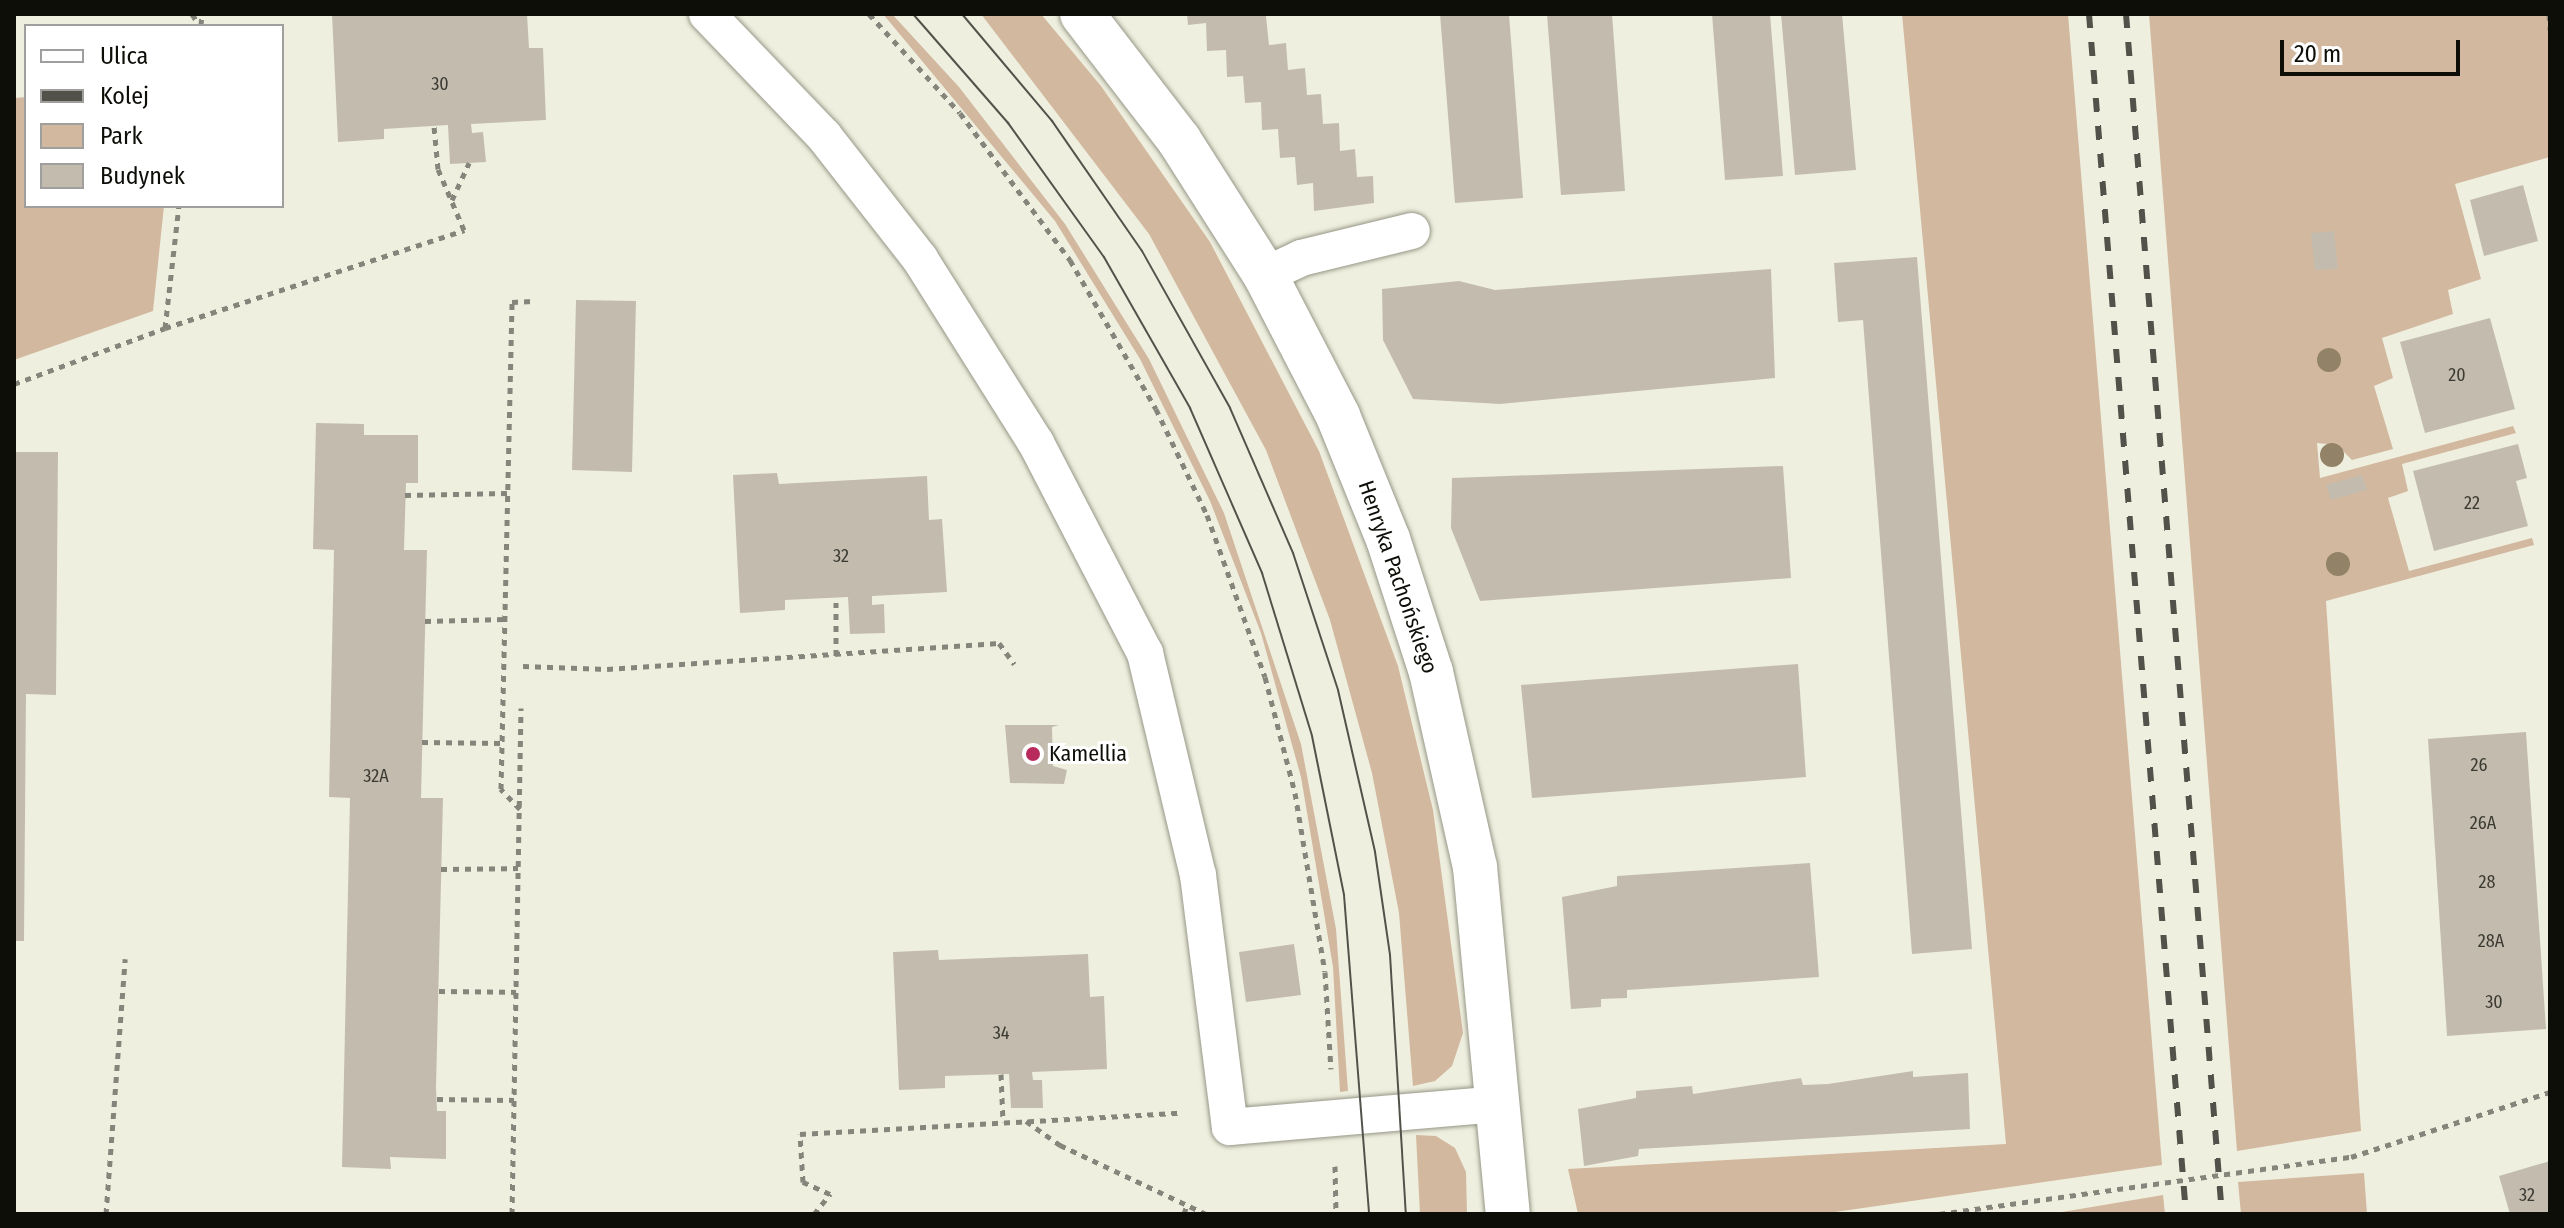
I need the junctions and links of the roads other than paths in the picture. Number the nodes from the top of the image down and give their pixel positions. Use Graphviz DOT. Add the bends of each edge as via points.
graph roads {
  1 [pos="707,14"];
  2 [pos="1082,14"];
  3 [pos="1412,231"];
  4 [pos="1265,275"];
  5 [pos="1500,1104"];
  6 [pos="1508,1214"];
  1 -- 5 [label="lane" via="814,124 920,259 1036,443 1145,653 1198,875 1230,1127"];
  2 -- 4 [label="street, Henryka Pachońskiego" via="1179,140"];
  3 -- 4 [label="lane" via="1301,258"];
  4 -- 5 [label="street, Henryka Pachońskiego" via="1358,464 1431,672 1475,867"];
  5 -- 6 [label="street, Henryka Pachońskiego"];
}
